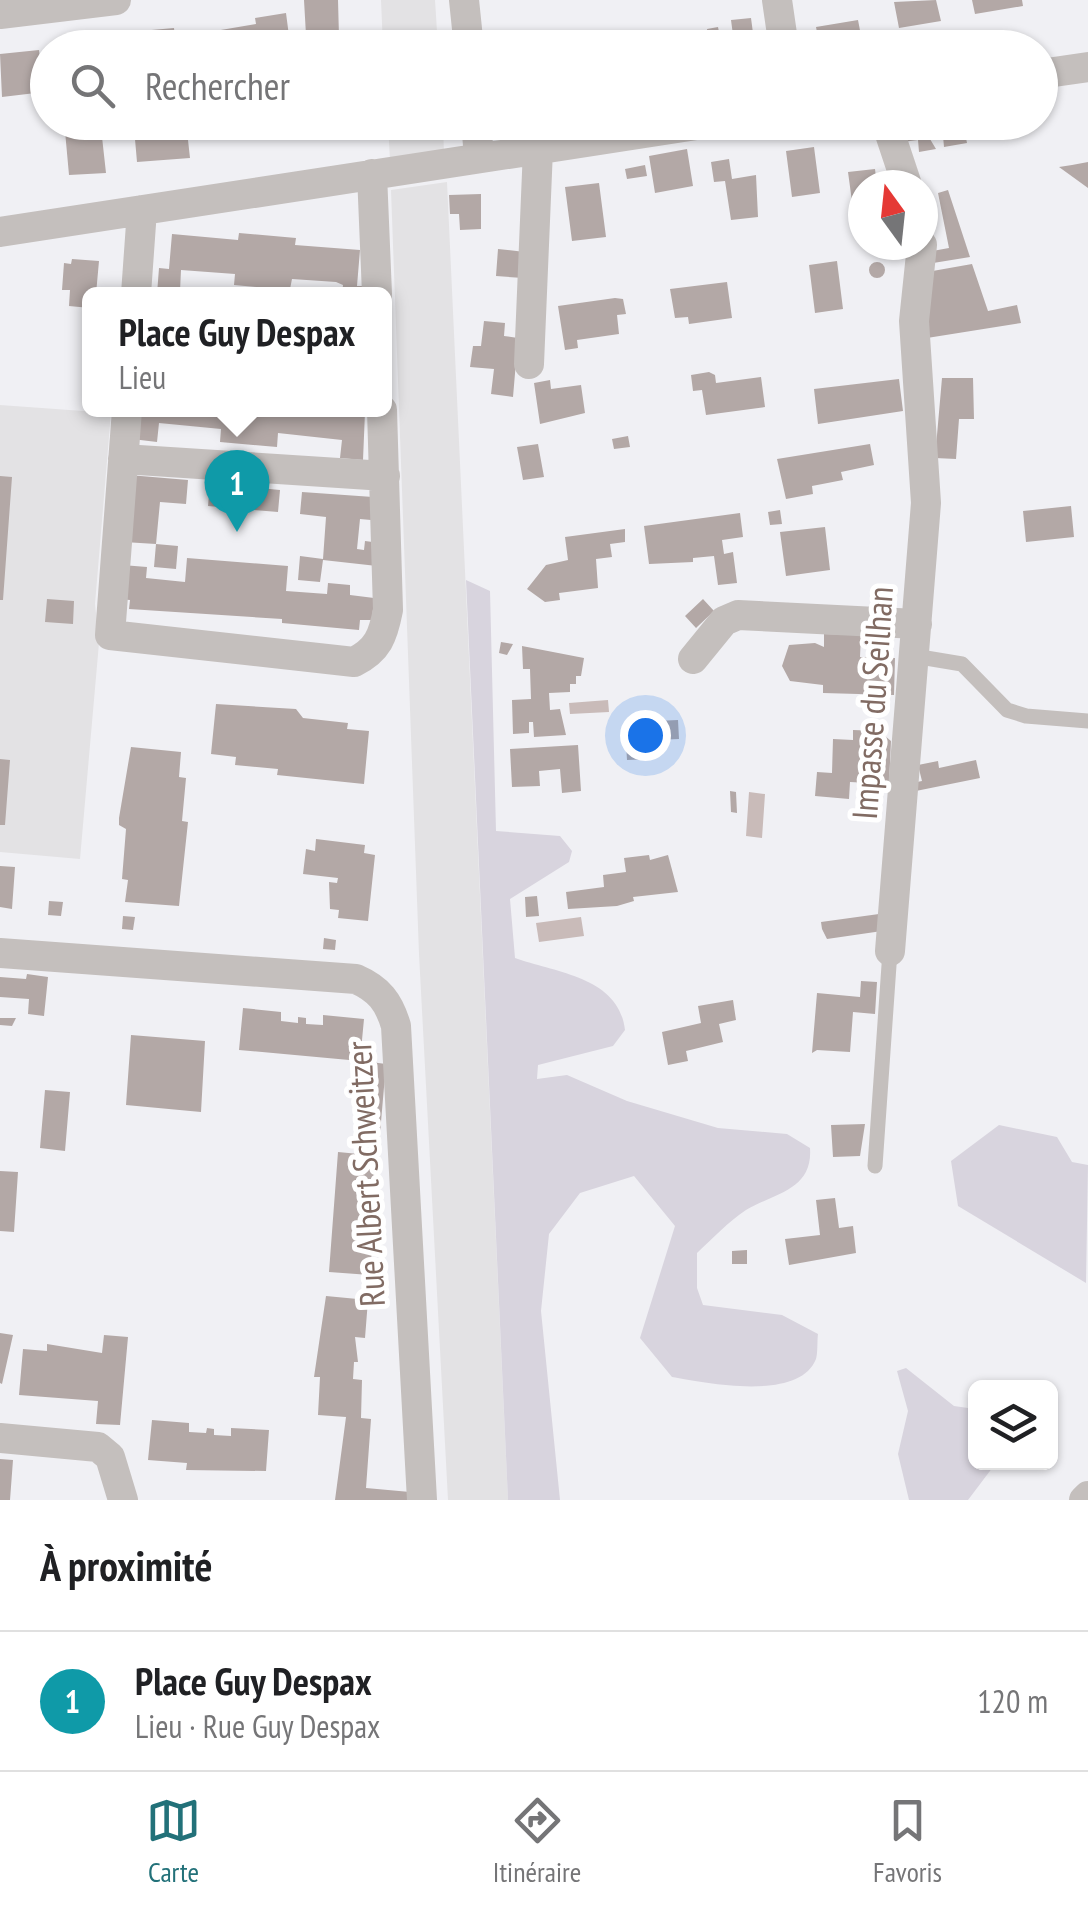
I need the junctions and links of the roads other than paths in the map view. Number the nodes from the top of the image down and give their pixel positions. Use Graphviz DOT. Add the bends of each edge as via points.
graph roads {
  1 [pos="464,0"];
  2 [pos="777,0"];
  3 [pos="105,1"];
  4 [pos="0,14"];
  5 [pos="467,30"];
  6 [pos="781,30"];
  7 [pos="1088,67"];
  8 [pos="1058,71"];
  9 [pos="478,140"];
  10 [pos="597,140"];
  11 [pos="892,140"];
  12 [pos="538,149"];
  13 [pos="479,157"];
  14 [pos="903,170"];
  15 [pos="372,174"];
  16 [pos="142,210"];
  17 [pos="0,232"];
  18 [pos="920,260"];
  19 [pos="136,287"];
  20 [pos="377,287"];
  21 [pos="529,364"];
  22 [pos="127,417"];
  23 [pos="382,417"];
  24 [pos="124,459"];
  25 [pos="385,476"];
  26 [pos="917,624"];
  27 [pos="914,656"];
  28 [pos="693,659"];
  29 [pos="1088,720"];
  30 [pos="890,951"];
  31 [pos="0,952"];
  32 [pos="875,1166"];
  33 [pos="0,1438"];
  34 [pos="123,1500"];
  35 [pos="422,1500"];
  1 -- 5 [label="street"];
  2 -- 6 [label="street"];
  3 -- 4 [label="street"];
  7 -- 8 [label="street"];
  9 -- 13 [label="street"];
  10 -- 12 [label="street"];
  11 -- 14 [label="street"];
  12 -- 13 [label="street"];
  12 -- 21 [label="street"];
  13 -- 15 [label="street"];
  15 -- 16 [label="street"];
  15 -- 20 [label="street"];
  16 -- 17 [label="street"];
  16 -- 19 [label="street"];
  18 -- 26 [label="street, Impasse du Seilhan" via="914,322 926,504"];
  22 -- 24 [label="street"];
  23 -- 25 [label="street"];
  24 -- 25 [label="street"];
  24 -- 25 [label="street" via="110,635 354,662 380,641 388,610"];
  26 -- 27 [label="street, Impasse du Seilhan"];
  26 -- 28 [label="street" via="738,615 724,621"];
  27 -- 29 [label="lane" via="962,664 1006,710"];
  27 -- 30 [label="street, Impasse du Seilhan"];
  30 -- 32 [label="lane, Impasse du Seilhan"];
  31 -- 35 [label="street, Rue Albert Schweitzer" via="356,979 378,990 391,1008 398,1045"];
  33 -- 34 [label="street" via="98,1447 110,1457"];
}
